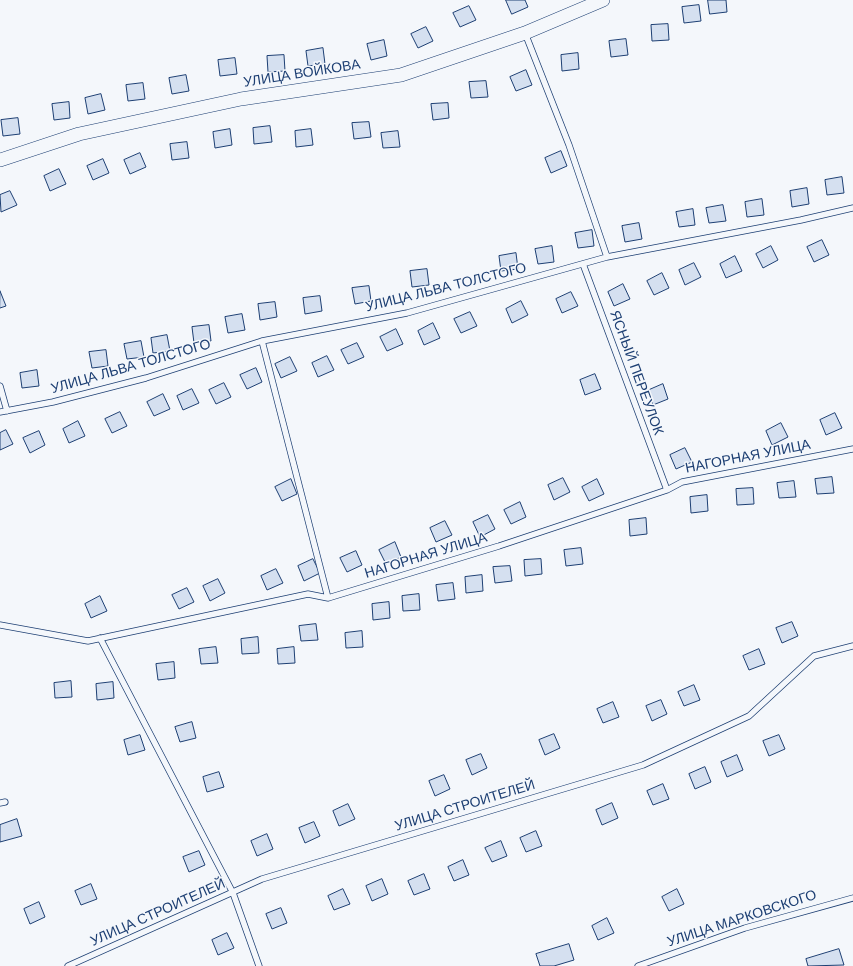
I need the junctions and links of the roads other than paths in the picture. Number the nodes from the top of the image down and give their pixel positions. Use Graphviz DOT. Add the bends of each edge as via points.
graph roads {
  1 [pos="603,0"];
  2 [pos="525,33"];
  3 [pos="0,160"];
  4 [pos="853,208"];
  5 [pos="607,258"];
  6 [pos="583,264"];
  7 [pos="262,341"];
  8 [pos="0,386"];
  9 [pos="7,411"];
  10 [pos="0,412"];
  11 [pos="853,449"];
  12 [pos="667,490"];
  13 [pos="328,598"];
  14 [pos="0,625"];
  15 [pos="100,638"];
  16 [pos="853,646"];
  17 [pos="233,893"];
  18 [pos="853,898"];
  19 [pos="68,966"];
  20 [pos="259,966"];
  21 [pos="638,966"];
  1 -- 2 [label="street, УЛИЦА ВОЙКОВА"];
  2 -- 3 [label="street, УЛИЦА ВОЙКОВА" via="401,75 241,99 79,134"];
  2 -- 5 [label="lane" via="569,145"];
  4 -- 5 [label="lane, УЛИЦА ЛЬВА ТОЛСТОГО"];
  5 -- 6 [label="lane, УЛИЦА ЛЬВА ТОЛСТОГО"];
  6 -- 7 [label="lane, УЛИЦА ЛЬВА ТОЛСТОГО" via="407,313"];
  6 -- 12 [label="lane, ЯСНЫЙ ПЕРЕУЛОК"];
  7 -- 9 [label="lane, УЛИЦА ЛЬВА ТОЛСТОГО" via="146,378"];
  7 -- 13 [label="lane"];
  8 -- 9 [label="lane"];
  9 -- 10 [label="lane, УЛИЦА ЛЬВА ТОЛСТОГО"];
  11 -- 12 [label="lane, НАГОРНАЯ УЛИЦА" via="682,482"];
  12 -- 13 [label="lane, НАГОРНАЯ УЛИЦА" via="499,546"];
  13 -- 15 [label="lane, НАГОРНАЯ УЛИЦА" via="308,594"];
  14 -- 15 [label="lane, НАГОРНАЯ УЛИЦА" via="88,641"];
  15 -- 17 [label="lane"];
  16 -- 17 [label="lane, УЛИЦА СТРОИТЕЛЕЙ" via="814,656 749,716 643,766 262,879"];
  17 -- 19 [label="lane, УЛИЦА СТРОИТЕЛЕЙ"];
  17 -- 20 [label="lane"];
  18 -- 21 [label="lane, УЛИЦА МАРКОВСКОГО" via="746,928"];
}
